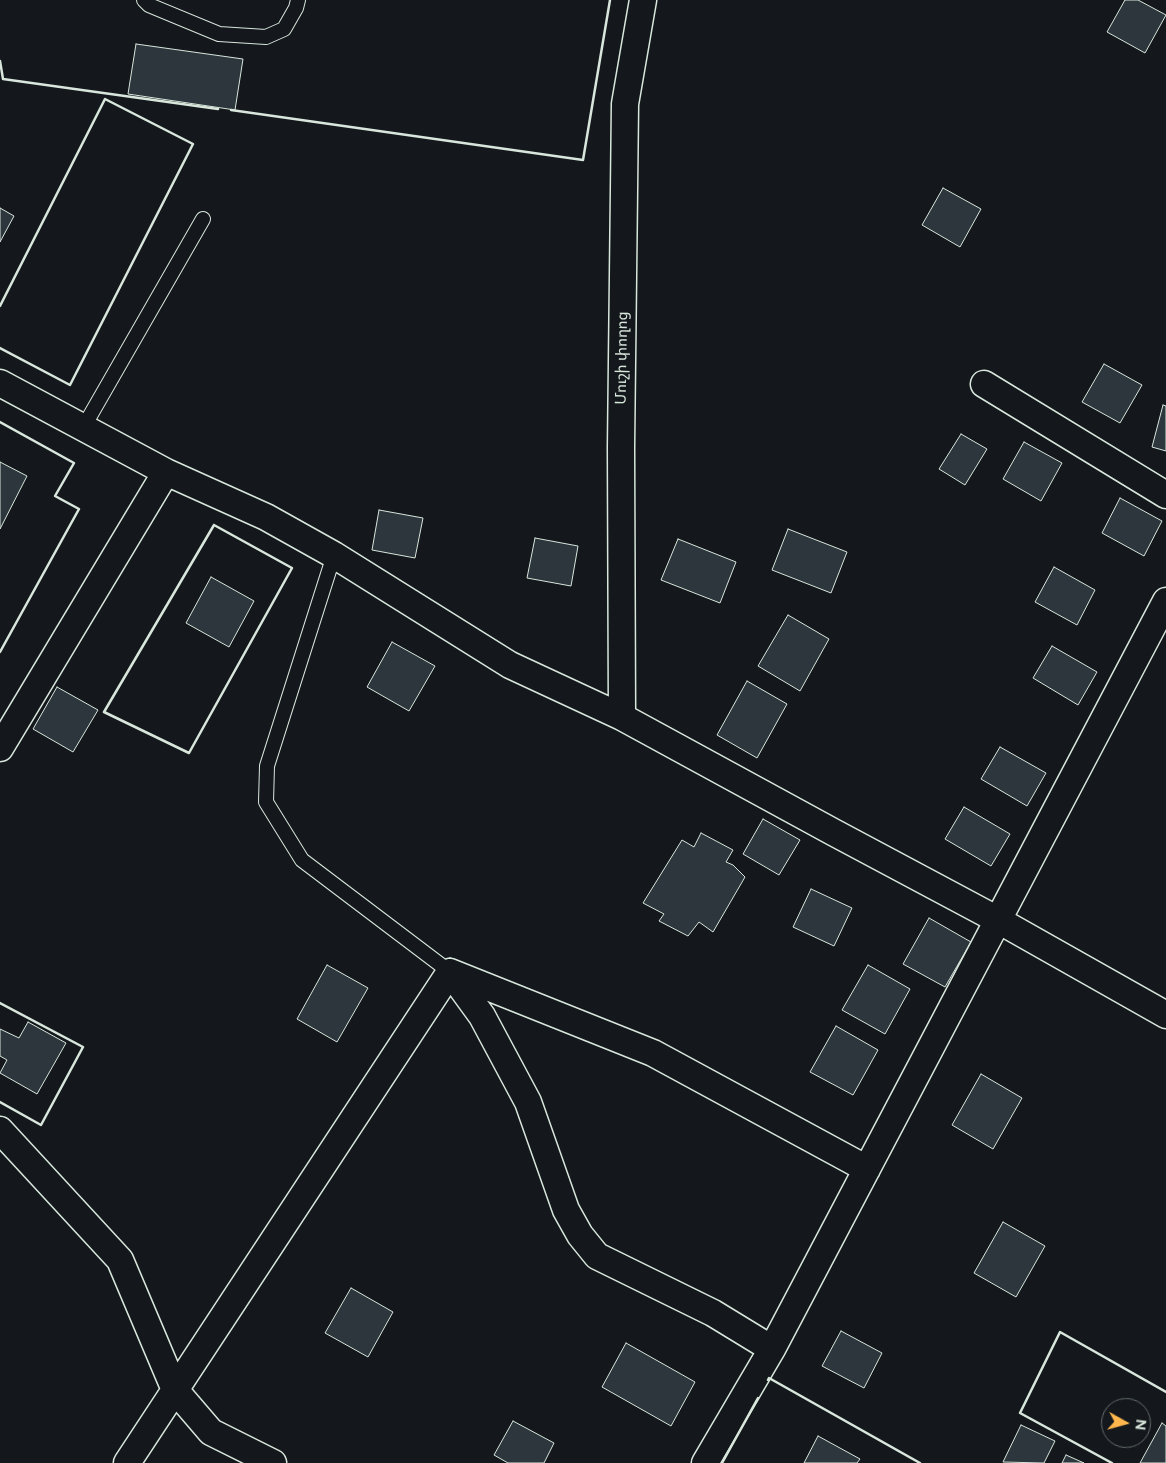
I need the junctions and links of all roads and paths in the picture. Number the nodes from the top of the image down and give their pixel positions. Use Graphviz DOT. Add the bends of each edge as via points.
graph roads {
  1 [pos="144,0"];
  2 [pos="298,0"];
  3 [pos="643,0"];
  4 [pos="204,218"];
  5 [pos="0,384"];
  6 [pos="984,384"];
  7 [pos="83,428"];
  8 [pos="166,472"];
  9 [pos="1166,496"];
  10 [pos="334,555"];
  11 [pos="1166,601"];
  12 [pos="622,717"];
  13 [pos="0,748"];
  14 [pos="998,920"];
  15 [pos="450,972"];
  16 [pos="1166,1015"];
  17 [pos="0,1130"];
  18 [pos="866,1169"];
  19 [pos="772,1349"];
  20 [pos="175,1390"];
  21 [pos="126,1463"];
  22 [pos="273,1463"];
  23 [pos="705,1463"];
  1 -- 2 [label="lane" via="148,5 219,34 266,37 284,29"];
  3 -- 12 [label="street, Մուշի փողոց" via="625,104"];
  4 -- 7 [label="lane"];
  5 -- 7 [label="street"];
  6 -- 9 [label="street"];
  7 -- 8 [label="street"];
  8 -- 10 [label="street" via="266,517"];
  8 -- 13 [label="street"];
  10 -- 12 [label="street" via="510,665"];
  10 -- 15 [label="lane" via="268,766 266,802 302,860"];
  11 -- 14 [label="street"];
  12 -- 14 [label="street"];
  14 -- 16 [label="street"];
  14 -- 18 [label="street"];
  15 -- 18 [label="street" via="654,1053"];
  15 -- 19 [label="street" via="482,1016 528,1102 566,1210 597,1256 713,1313"];
  15 -- 20 [label="street"];
  17 -- 20 [label="street" via="120,1260"];
  18 -- 19 [label="street"];
  19 -- 23 [label="street"];
  20 -- 21 [label="street"];
  20 -- 22 [label="street" via="211,1432"];
}
